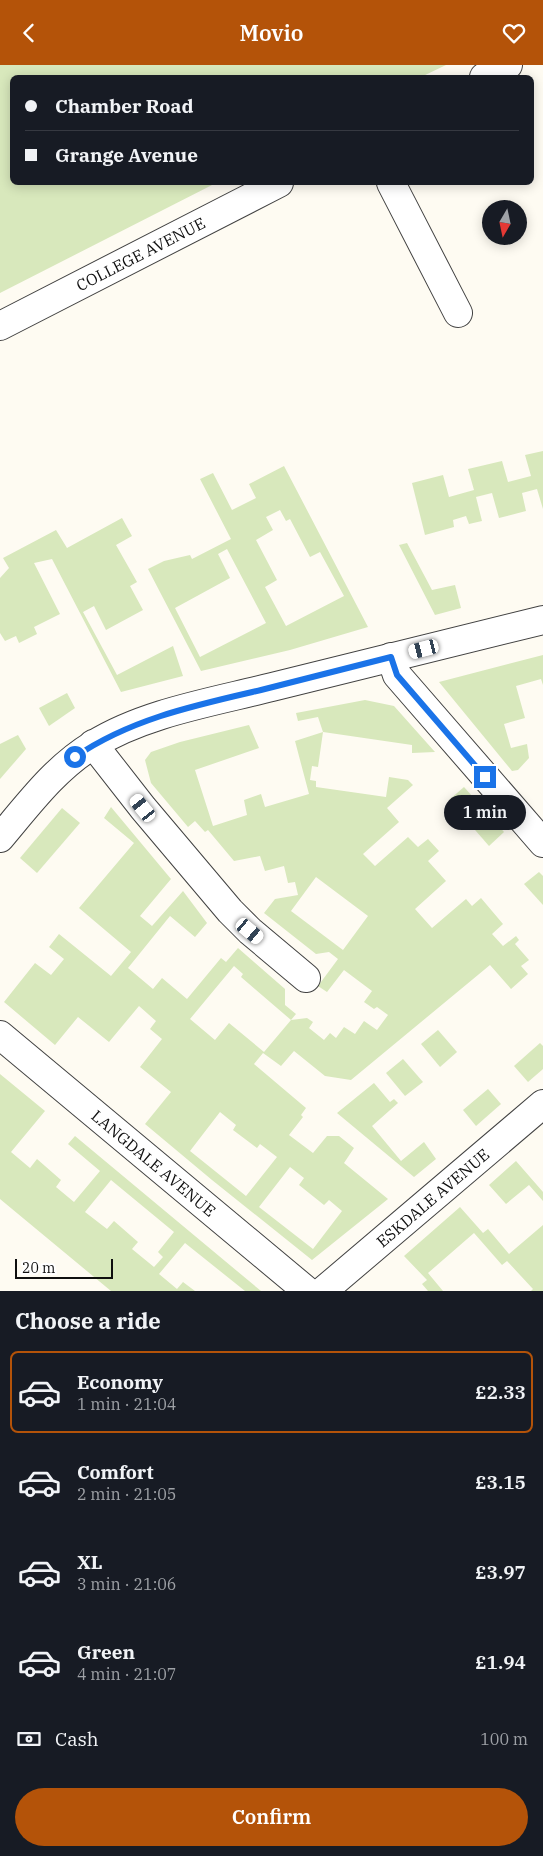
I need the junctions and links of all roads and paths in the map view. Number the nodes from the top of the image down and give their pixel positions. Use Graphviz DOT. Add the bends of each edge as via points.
graph roads {
  1 [pos="508,65"];
  2 [pos="488,75"];
  3 [pos="275,185"];
  4 [pos="391,185"];
  5 [pos="458,313"];
  6 [pos="0,326"];
  7 [pos="543,620"];
  8 [pos="391,657"];
  9 [pos="94,744"];
  10 [pos="0,839"];
  11 [pos="543,843"];
  12 [pos="306,978"];
  13 [pos="0,1035"];
  14 [pos="543,1105"];
  15 [pos="307,1291"];
  16 [pos="323,1291"];
  1 -- 2 [label="street"];
  3 -- 6 [label="street, COLLEGE AVENUE"];
  4 -- 5 [label="street"];
  7 -- 8 [label="street"];
  8 -- 9 [label="street" via="194,706 126,728"];
  8 -- 11 [label="street" via="397,675"];
  9 -- 10 [label="street" via="58,772"];
  9 -- 12 [label="street" via="230,911"];
  13 -- 15 [label="street, LANGDALE AVENUE"];
  14 -- 16 [label="street, ESKDALE AVENUE"];
}
